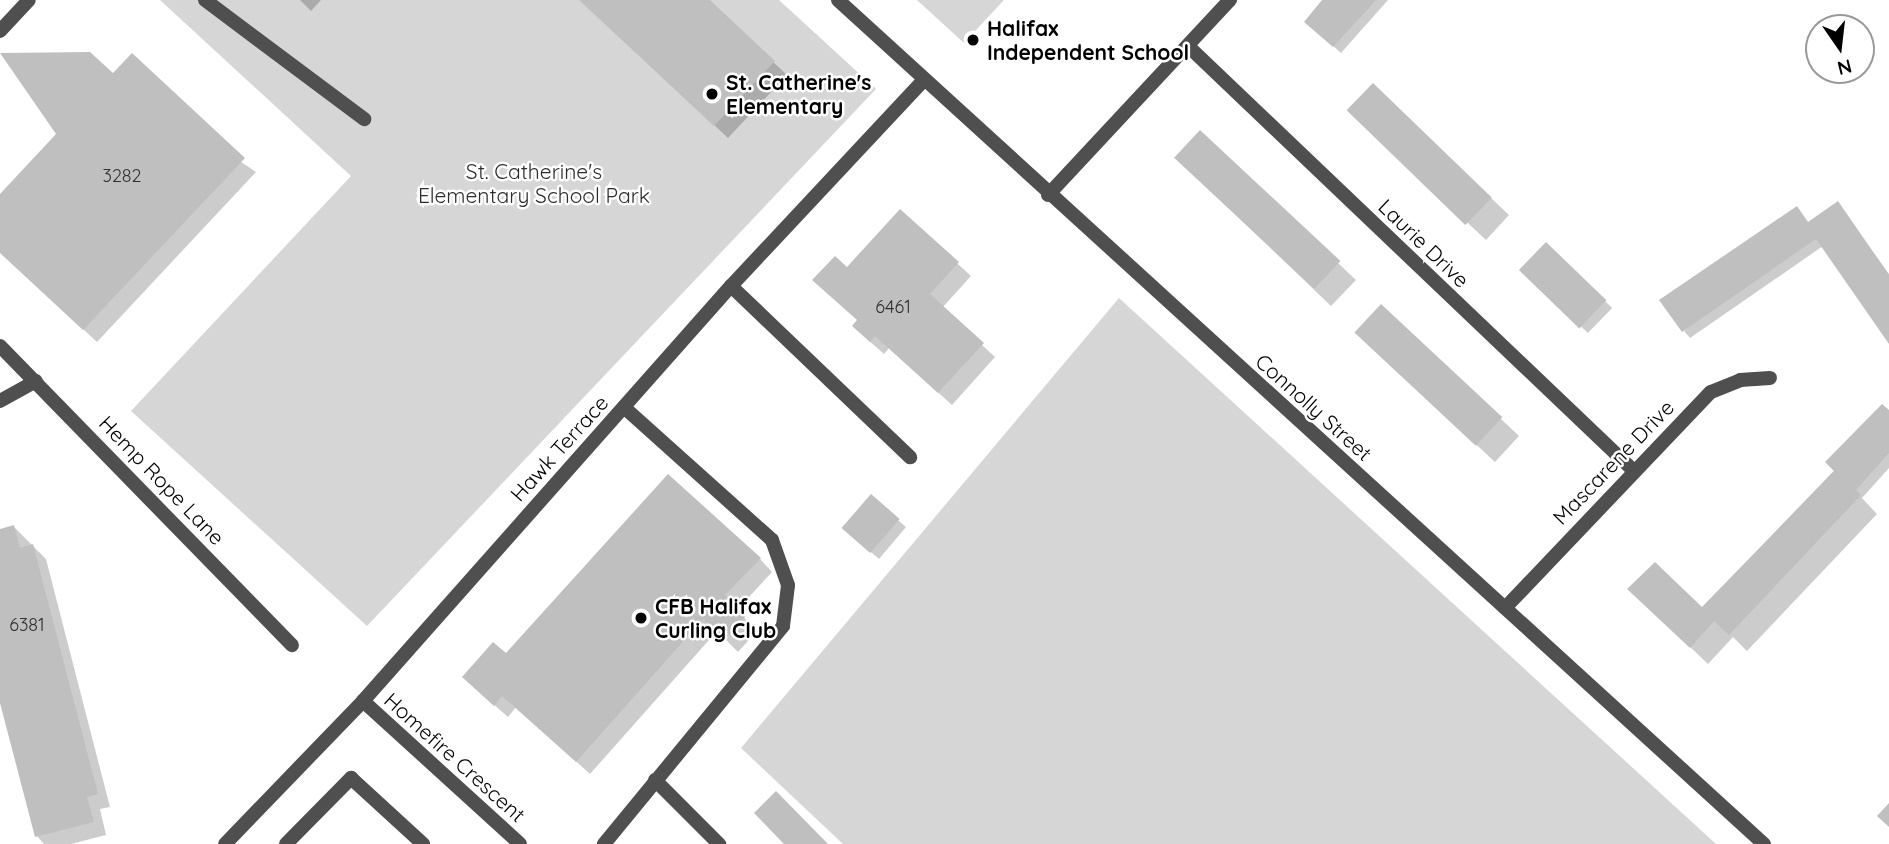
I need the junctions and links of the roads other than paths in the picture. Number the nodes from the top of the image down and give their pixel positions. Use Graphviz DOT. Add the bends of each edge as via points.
graph roads {
  1 [pos="29,0"];
  2 [pos="205,0"];
  3 [pos="838,0"];
  4 [pos="1230,0"];
  5 [pos="0,31"];
  6 [pos="1188,46"];
  7 [pos="924,80"];
  8 [pos="364,119"];
  9 [pos="1048,195"];
  10 [pos="731,286"];
  11 [pos="0,346"];
  12 [pos="1770,377"];
  13 [pos="36,381"];
  14 [pos="0,401"];
  15 [pos="624,407"];
  16 [pos="910,457"];
  17 [pos="1633,470"];
  18 [pos="1505,608"];
  19 [pos="292,645"];
  20 [pos="363,701"];
  21 [pos="655,779"];
  22 [pos="296,841"];
  23 [pos="225,844"];
  24 [pos="423,844"];
  25 [pos="520,844"];
  26 [pos="604,844"];
  27 [pos="719,844"];
  28 [pos="1764,844"];
  1 -- 5 [label="street"];
  2 -- 8 [label="street"];
  3 -- 7 [label="street, Connolly Street"];
  4 -- 6 [label="street"];
  6 -- 9 [label="street"];
  6 -- 17 [label="street, Laurie Drive"];
  7 -- 9 [label="street, Connolly Street"];
  7 -- 10 [label="street, Hawk Terrace"];
  9 -- 18 [label="street, Connolly Street"];
  10 -- 15 [label="street, Hawk Terrace"];
  10 -- 16 [label="street"];
  11 -- 13 [label="street, Hemp Rope Lane"];
  12 -- 17 [label="street, Mascarene Drive" via="1740,380 1712,392"];
  13 -- 14 [label="street"];
  13 -- 19 [label="street, Hemp Rope Lane"];
  15 -- 20 [label="street, Hawk Terrace"];
  15 -- 21 [label="street" via="772,540 788,585 783,626"];
  17 -- 18 [label="street, Mascarene Drive"];
  18 -- 28 [label="street, Connolly Street"];
  20 -- 23 [label="street, Hawk Terrace"];
  20 -- 25 [label="street, Homefire Crescent"];
  21 -- 26 [label="street"];
  21 -- 27 [label="street"];
  22 -- 24 [label="street" via="351,778"];
}
